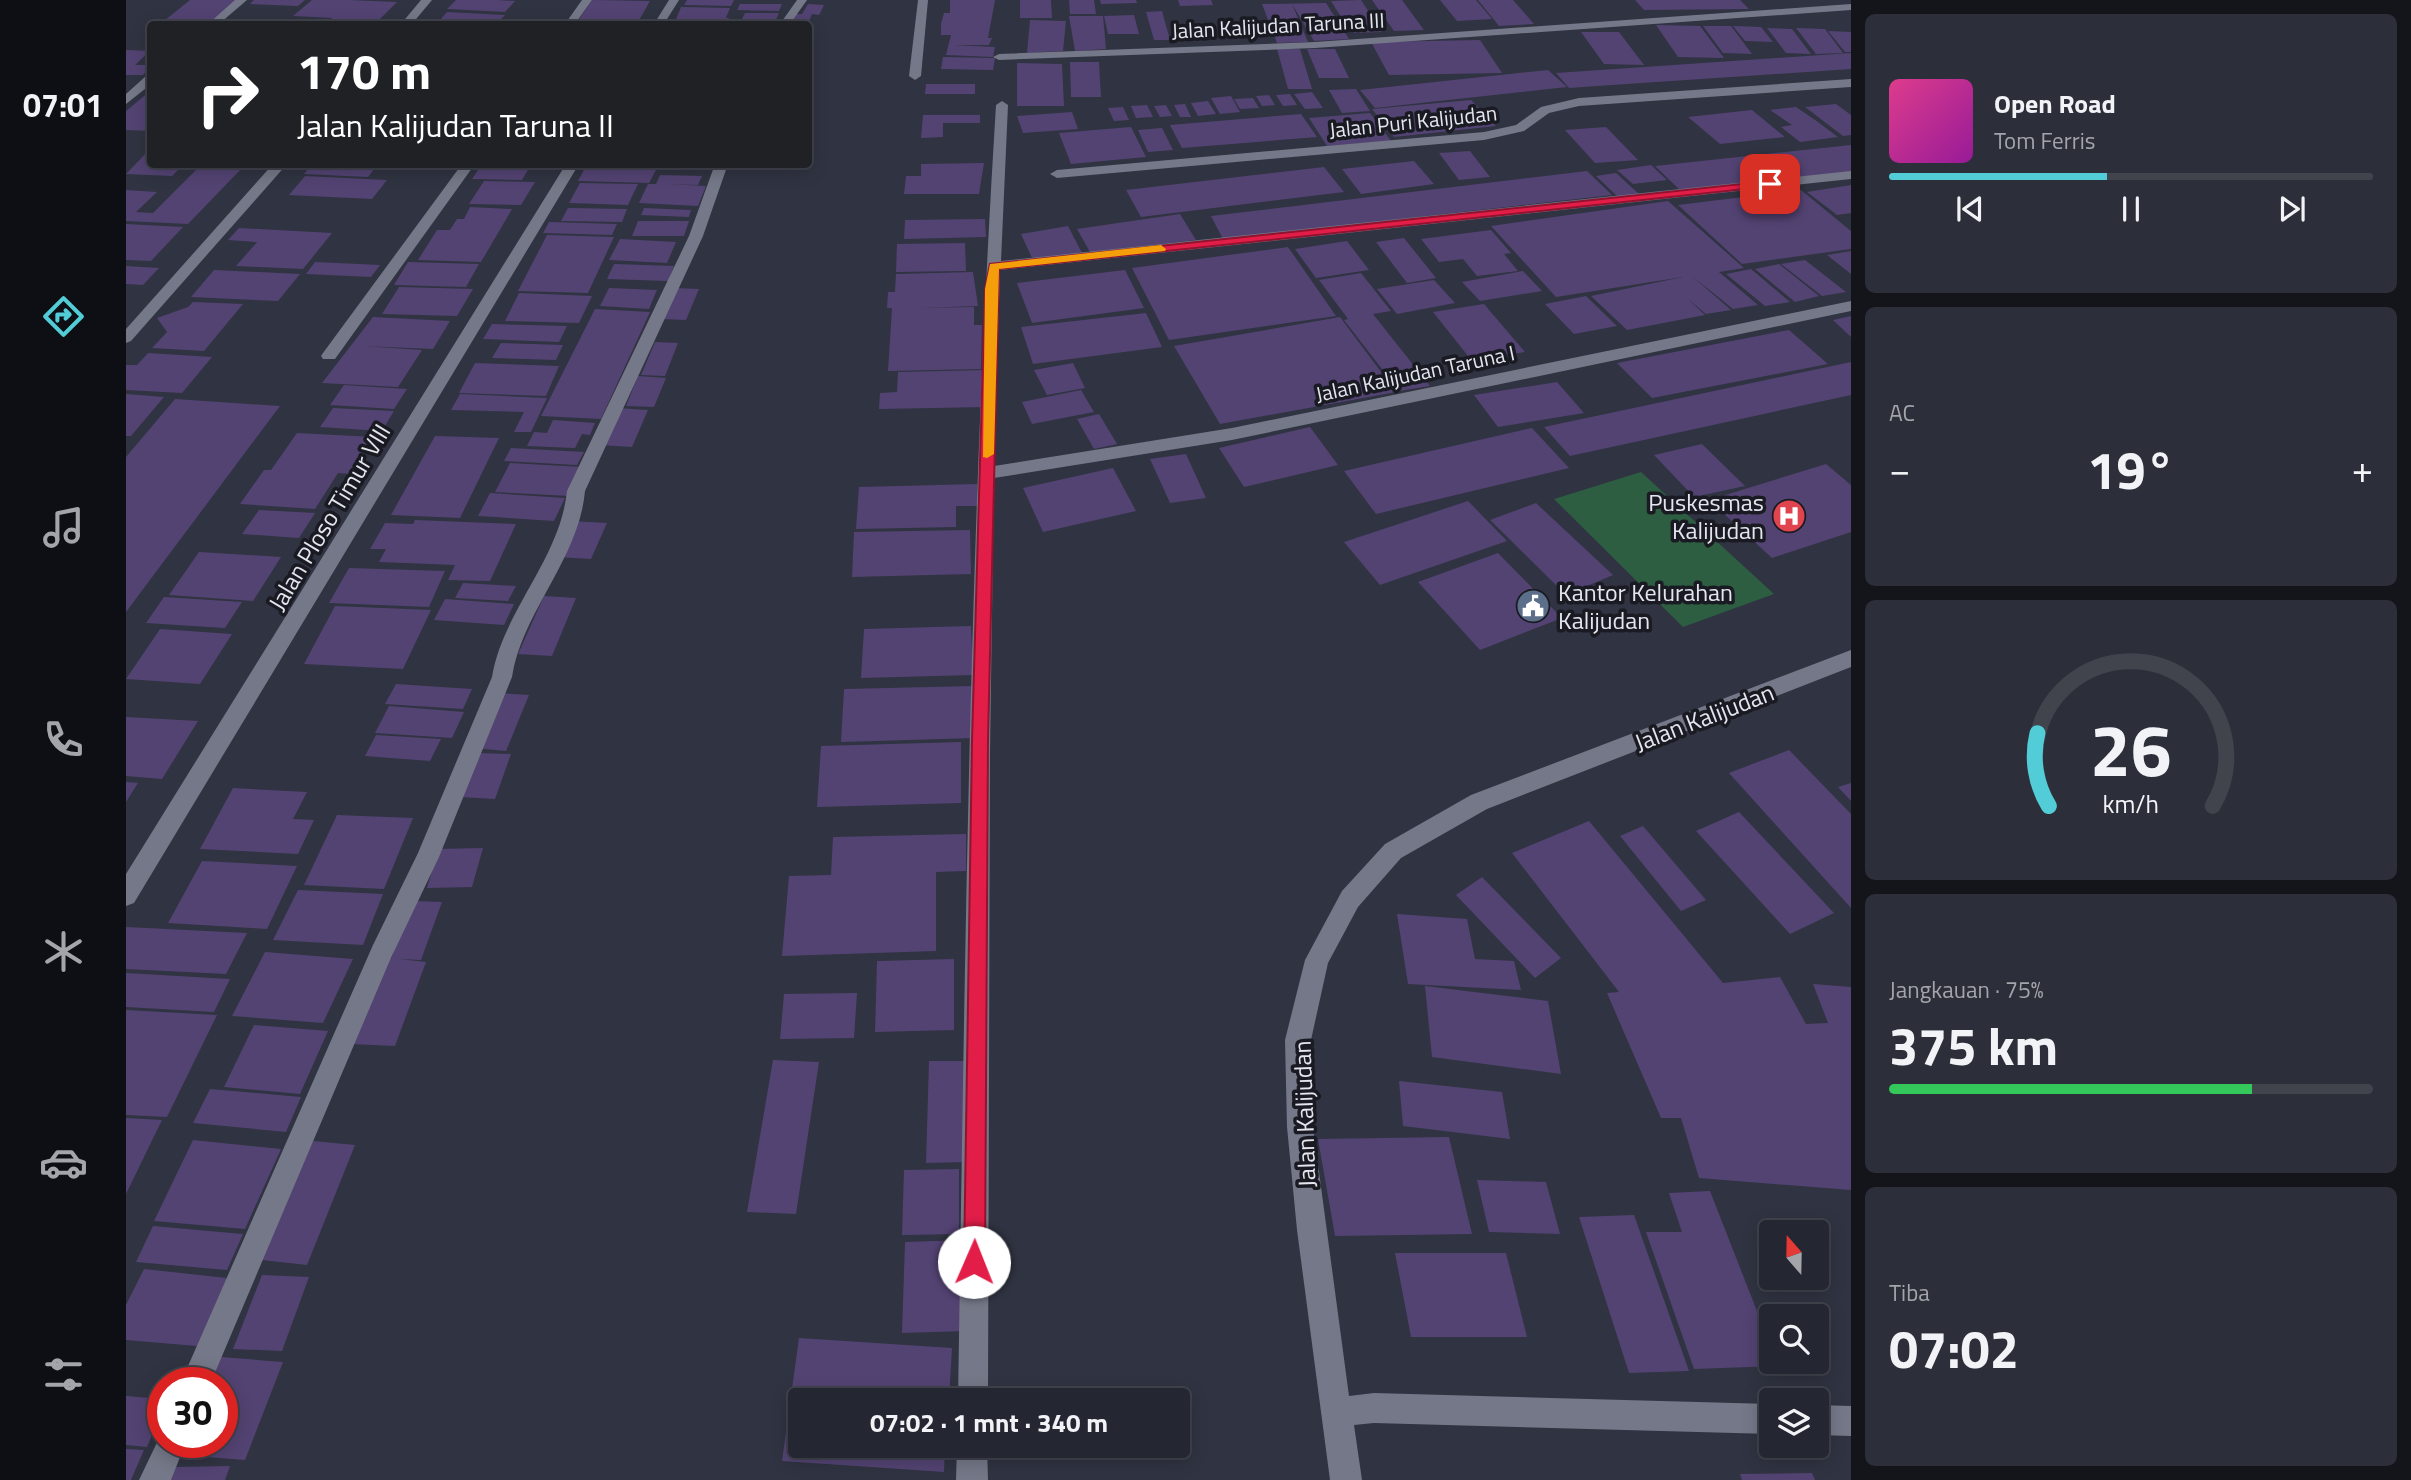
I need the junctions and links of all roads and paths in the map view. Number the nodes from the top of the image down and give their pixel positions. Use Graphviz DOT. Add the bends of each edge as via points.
graph roads {
  1 [pos="242,0"];
  2 [pos="428,0"];
  3 [pos="587,0"];
  4 [pos="674,0"];
  5 [pos="802,0"];
  6 [pos="923,0"];
  7 [pos="1851,7"];
  8 [pos="218,21"];
  9 [pos="409,21"];
  10 [pos="572,21"];
  11 [pos="661,21"];
  12 [pos="787,21"];
  13 [pos="999,57"];
  14 [pos="915,76"];
  15 [pos="147,82"];
  16 [pos="1851,83"];
  17 [pos="126,100"];
  18 [pos="1002,105"];
  19 [pos="277,168"];
  20 [pos="466,168"];
  21 [pos="571,168"];
  22 [pos="721,168"];
  23 [pos="1057,174"];
  24 [pos="1851,175"];
  25 [pos="994,266"];
  26 [pos="1851,306"];
  27 [pos="126,338"];
  28 [pos="329,356"];
  29 [pos="987,473"];
  30 [pos="1851,658"];
  31 [pos="126,895"];
  32 [pos="202,1367"];
  33 [pos="973,1388"];
  34 [pos="1336,1412"];
  35 [pos="1759,1419"];
  36 [pos="1829,1420"];
  37 [pos="1851,1421"];
  38 [pos="164,1458"];
  39 [pos="972,1458"];
  40 [pos="155,1480"];
  41 [pos="972,1480"];
  42 [pos="1346,1480"];
  1 -- 8 [label="street"];
  2 -- 9 [label="street"];
  3 -- 10 [label="street"];
  4 -- 11 [label="street"];
  5 -- 12 [label="street"];
  6 -- 14 [label="street"];
  7 -- 13 [label="street, Jalan Kalijudan Taruna III" via="1315,45"];
  15 -- 17 [label="street"];
  16 -- 23 [label="street, Jalan Puri Kalijudan" via="1579,102 1545,110 1520,128 1484,136"];
  18 -- 25 [label="street"];
  19 -- 27 [label="street"];
  20 -- 28 [label="street"];
  21 -- 31 [label="street, Jalan Ploso Timur VIII"];
  22 -- 32 [label="street" via="696,236 576,491 574,512 545,581 506,653 502,677 428,857 381,953"];
  24 -- 25 [label="street"];
  25 -- 29 [label="street"];
  26 -- 29 [label="street, Jalan Kalijudan Taruna I" via="1232,434"];
  29 -- 33 [label="street"];
  30 -- 34 [label="street, Jalan Kalijudan" via="1479,802 1393,851 1350,899 1317,960 1297,1040 1300,1127"];
  34 -- 35 [label="street" via="1374,1408"];
  34 -- 42 [label="street, Jalan Kalijudan"];
  36 -- 37 [label="street"];
  38 -- 40 [label="street"];
  39 -- 41 [label="street"];
}
